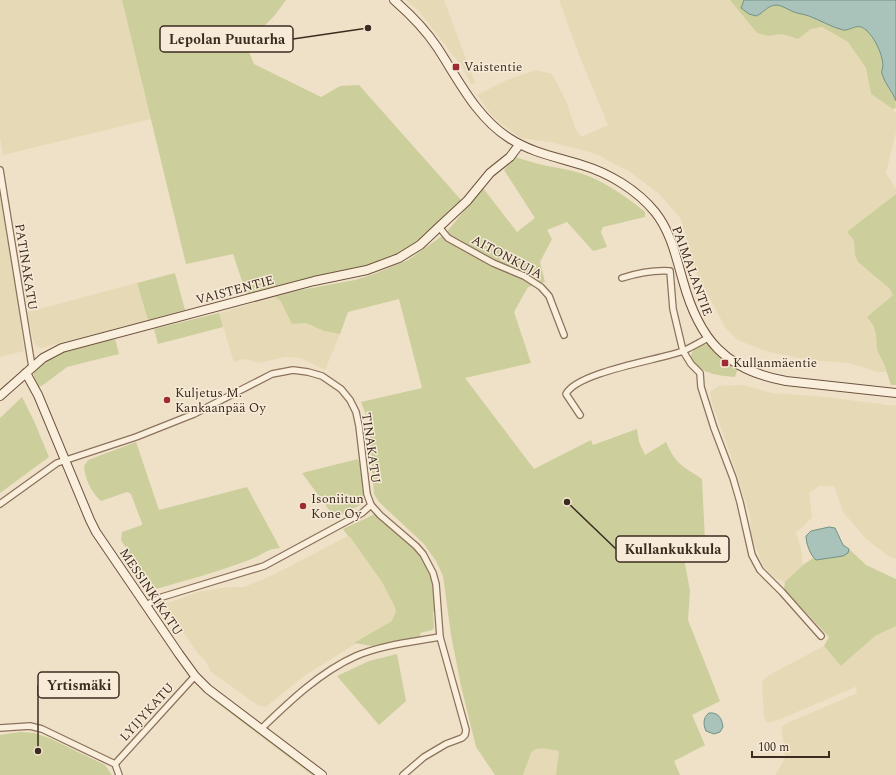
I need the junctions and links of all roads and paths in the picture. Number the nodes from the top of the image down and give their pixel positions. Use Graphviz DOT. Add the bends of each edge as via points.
graph roads {
  1 [pos="394,0"];
  2 [pos="520,145"];
  3 [pos="0,170"];
  4 [pos="439,228"];
  5 [pos="622,278"];
  6 [pos="564,335"];
  7 [pos="708,338"];
  8 [pos="683,351"];
  9 [pos="29,370"];
  10 [pos="896,392"];
  11 [pos="0,396"];
  12 [pos="580,415"];
  13 [pos="65,460"];
  14 [pos="0,504"];
  15 [pos="371,505"];
  16 [pos="146,605"];
  17 [pos="821,636"];
  18 [pos="440,637"];
  19 [pos="195,676"];
  20 [pos="0,728"];
  21 [pos="261,729"];
  22 [pos="115,764"];
  23 [pos="119,775"];
  24 [pos="322,775"];
  25 [pos="403,775"];
  1 -- 2 [label="street, PAIMALANTIE" via="426,32 489,122"];
  2 -- 4 [label="street, VAISTENTIE"];
  2 -- 7 [label="street, PAIMALANTIE" via="602,172 649,205 669,235 693,313"];
  3 -- 9 [label="street, PATINAKATU"];
  4 -- 6 [label="street, AITONKUJA" via="448,238 541,287 549,296"];
  4 -- 9 [label="street, VAISTENTIE" via="414,249 382,265 62,348 49,354"];
  5 -- 8 [label="street" via="659,270 670,271 673,309"];
  7 -- 8 [label="street"];
  7 -- 10 [label="street, PAIMALANTIE" via="731,361 770,378"];
  8 -- 12 [label="street" via="598,374 574,385 566,394"];
  8 -- 17 [label="street" via="700,373 701,387 740,502 752,555 760,570"];
  9 -- 11 [label="street, VAISTENTIE"];
  9 -- 13 [label="street, MESSINKIKATU"];
  13 -- 14 [label="street, TINAKATU" via="57,463"];
  13 -- 15 [label="street, TINAKATU" via="136,437 194,414 272,374 286,370 308,372 322,376 335,384 346,394 353,406 360,426 367,494"];
  13 -- 16 [label="street, MESSINKIKATU" via="96,532"];
  15 -- 16 [label="street" via="362,513 264,566 162,597"];
  15 -- 18 [label="street" via="424,554 429,563 436,584"];
  16 -- 19 [label="street, MESSINKIKATU"];
  18 -- 21 [label="street" via="380,648 344,662 316,681"];
  18 -- 25 [label="street" via="465,735 460,740 440,747 424,757"];
  19 -- 21 [label="street, MESSINKIKATU"];
  19 -- 22 [label="street, LYIJYKATU"];
  20 -- 22 [label="street" via="30,726 42,729"];
  21 -- 24 [label="street, MESSINKIKATU"];
  22 -- 23 [label="street"];
}
